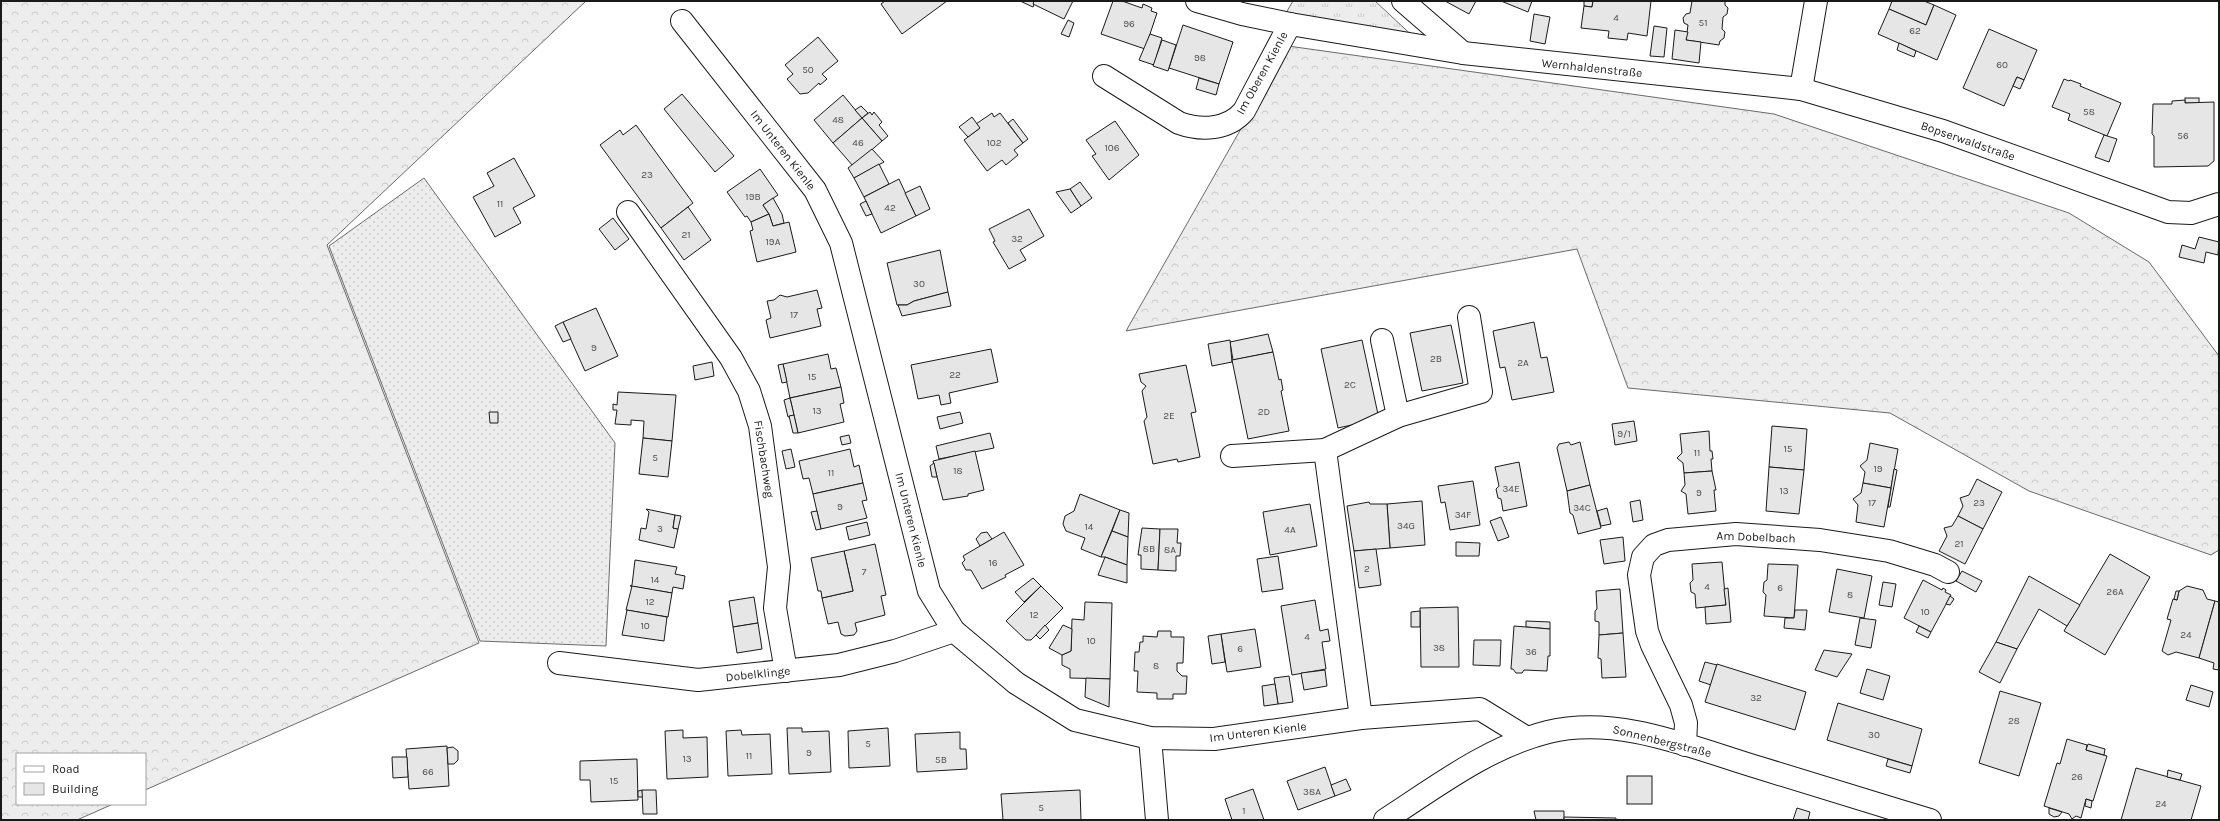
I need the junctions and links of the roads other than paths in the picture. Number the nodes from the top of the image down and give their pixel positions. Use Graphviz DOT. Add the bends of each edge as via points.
graph roads {
  1 [pos="1197,1"];
  2 [pos="1403,1"];
  3 [pos="1816,1"];
  4 [pos="682,21"];
  5 [pos="1290,24"];
  6 [pos="1463,53"];
  7 [pos="1104,76"];
  8 [pos="1801,89"];
  9 [pos="2219,204"];
  10 [pos="628,212"];
  11 [pos="1469,317"];
  12 [pos="1382,340"];
  13 [pos="1398,416"];
  14 [pos="1325,450"];
  15 [pos="1232,456"];
  16 [pos="1948,572"];
  17 [pos="954,631"];
  18 [pos="559,663"];
  19 [pos="786,671"];
  20 [pos="1361,718"];
  21 [pos="1150,738"];
  22 [pos="1527,738"];
  23 [pos="1685,745"];
  24 [pos="1157,820"];
  25 [pos="1385,820"];
  26 [pos="1930,820"];
  1 -- 5 [label="street, Im Oberen Kienle"];
  2 -- 6 [label="street"];
  3 -- 8 [label="street"];
  4 -- 17 [label="street, Im Unteren Kienle" via="815,190 841,243 929,591"];
  5 -- 6 [label="street, Im Oberen Kienle"];
  5 -- 7 [label="street, Im Oberen Kienle" via="1244,111 1223,125 1192,128 1179,123"];
  6 -- 8 [label="street, Wernhaldenstraße"];
  8 -- 9 [label="street, Bopserwaldstraße" via="1943,131 2168,212 2191,213"];
  10 -- 19 [label="street, Fischbachweg" via="731,358 749,391 760,426 780,567 775,608"];
  11 -- 13 [label="street" via="1481,392"];
  12 -- 13 [label="street"];
  13 -- 14 [label="street"];
  14 -- 15 [label="street"];
  14 -- 20 [label="street"];
  16 -- 23 [label="street, Am Dobelbach" via="1889,551 1820,540 1736,534 1668,540 1654,545 1644,556 1638,575 1647,631 1681,705"];
  17 -- 19 [label="street, Dobelklinge" via="895,651 838,665"];
  17 -- 21 [label="street, Im Unteren Kienle" via="1016,683 1075,720"];
  18 -- 19 [label="street, Dobelklinge" via="698,680"];
  20 -- 21 [label="street, Im Unteren Kienle" via="1214,739"];
  20 -- 22 [label="street, Im Unteren Kienle" via="1480,709"];
  21 -- 24 [label="street"];
  22 -- 23 [label="street, Sonnenbergstraße" via="1588,726 1636,732"];
  22 -- 25 [label="street, Sonnenbergstraße" via="1499,749 1471,765"];
  23 -- 26 [label="street, Sonnenbergstraße"];
}
